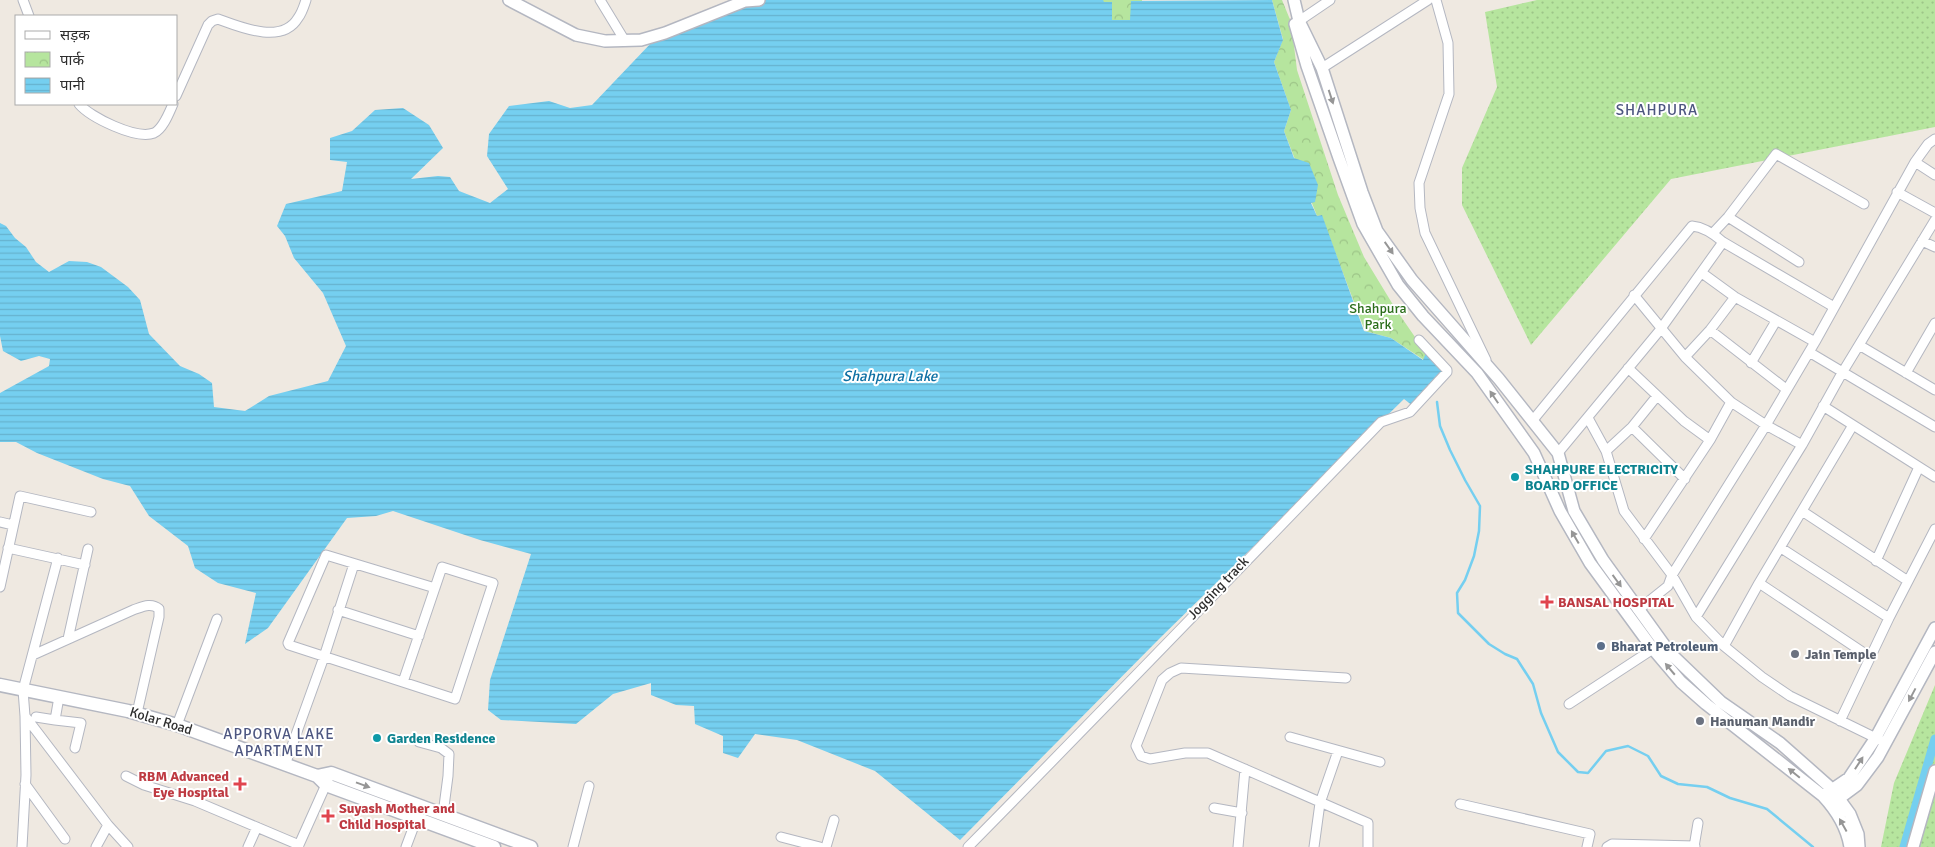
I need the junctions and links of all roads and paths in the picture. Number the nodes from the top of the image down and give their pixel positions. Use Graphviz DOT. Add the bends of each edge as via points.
graph roads {
  1 [pos="23,0"];
  2 [pos="306,0"];
  3 [pos="509,0"];
  4 [pos="600,0"];
  5 [pos="753,0"];
  6 [pos="1288,0"];
  7 [pos="1294,0"];
  8 [pos="1330,0"];
  9 [pos="1428,0"];
  10 [pos="1436,0"];
  11 [pos="29,15"];
  12 [pos="1299,21"];
  13 [pos="625,41"];
  14 [pos="1322,68"];
  15 [pos="178,92"];
  16 [pos="79,105"];
  17 [pos="172,105"];
  18 [pos="1935,139"];
  19 [pos="1915,162"];
  20 [pos="1935,175"];
  21 [pos="1897,192"];
  22 [pos="1864,204"];
  23 [pos="1935,213"];
  24 [pos="1728,217"];
  25 [pos="1935,220"];
  26 [pos="1713,234"];
  27 [pos="1922,240"];
  28 [pos="1723,242"];
  29 [pos="1935,247"];
  30 [pos="1799,262"];
  31 [pos="1702,273"];
  32 [pos="1634,295"];
  33 [pos="1735,297"];
  34 [pos="1834,307"];
  35 [pos="1776,322"];
  36 [pos="1935,323"];
  37 [pos="1660,330"];
  38 [pos="1710,330"];
  39 [pos="1419,340"];
  40 [pos="1815,342"];
  41 [pos="1859,345"];
  42 [pos="1809,352"];
  43 [pos="1685,357"];
  44 [pos="1751,363"];
  45 [pos="1628,368"];
  46 [pos="1490,369"];
  47 [pos="1842,372"];
  48 [pos="1477,373"];
  49 [pos="1906,373"];
  50 [pos="1786,389"];
  51 [pos="1935,389"];
  52 [pos="1657,396"];
  53 [pos="1731,402"];
  54 [pos="1823,406"];
  55 [pos="1588,418"];
  56 [pos="1533,420"];
  57 [pos="1766,425"];
  58 [pos="1853,425"];
  59 [pos="1632,427"];
  60 [pos="1935,427"];
  61 [pos="1710,440"];
  62 [pos="1802,445"];
  63 [pos="1606,451"];
  64 [pos="1558,453"];
  65 [pos="1919,467"];
  66 [pos="1935,477"];
  67 [pos="1685,479"];
  68 [pos="1802,511"];
  69 [pos="91,512"];
  70 [pos="0,522"];
  71 [pos="14,525"];
  72 [pos="1935,529"];
  73 [pos="1644,539"];
  74 [pos="8,548"];
  75 [pos="1781,548"];
  76 [pos="88,549"];
  77 [pos="58,558"];
  78 [pos="1876,561"];
  79 [pos="354,564"];
  80 [pos="85,565"];
  81 [pos="2,571"];
  82 [pos="1672,576"];
  83 [pos="1908,581"];
  84 [pos="1759,583"];
  85 [pos="0,587"];
  86 [pos="435,588"];
  87 [pos="338,610"];
  88 [pos="1638,610"];
  89 [pos="1696,617"];
  90 [pos="217,618"];
  91 [pos="1889,618"];
  92 [pos="1935,628"];
  93 [pos="419,636"];
  94 [pos="68,639"];
  95 [pos="1724,646"];
  96 [pos="1653,649"];
  97 [pos="1935,652"];
  98 [pos="33,655"];
  99 [pos="324,657"];
  100 [pos="1870,657"];
  101 [pos="1346,678"];
  102 [pos="403,682"];
  103 [pos="0,685"];
  104 [pos="23,690"];
  105 [pos="59,697"];
  106 [pos="1570,704"];
  107 [pos="137,714"];
  108 [pos="25,716"];
  109 [pos="36,717"];
  110 [pos="56,720"];
  111 [pos="1840,721"];
  112 [pos="177,725"];
  113 [pos="1290,737"];
  114 [pos="1875,739"];
  115 [pos="419,742"];
  116 [pos="1886,743"];
  117 [pos="75,748"];
  118 [pos="1338,751"];
  119 [pos="1380,762"];
  120 [pos="285,765"];
  121 [pos="1245,769"];
  122 [pos="1935,771"];
  123 [pos="126,776"];
  124 [pos="325,778"];
  125 [pos="25,784"];
  126 [pos="589,786"];
  127 [pos="1831,797"];
  128 [pos="1320,803"];
  129 [pos="1460,804"];
  130 [pos="1214,808"];
  131 [pos="419,812"];
  132 [pos="1242,812"];
  133 [pos="443,814"];
  134 [pos="834,820"];
  135 [pos="1698,823"];
  136 [pos="108,825"];
  137 [pos="257,827"];
  138 [pos="781,837"];
  139 [pos="64,839"];
  140 [pos="298,846"];
  141 [pos="1694,846"];
  142 [pos="22,847"];
  143 [pos="96,847"];
  144 [pos="128,847"];
  145 [pos="248,847"];
  146 [pos="406,847"];
  147 [pos="494,847"];
  148 [pos="531,847"];
  149 [pos="573,847"];
  150 [pos="820,847"];
  151 [pos="826,847"];
  152 [pos="968,847"];
  153 [pos="1238,847"];
  154 [pos="1314,847"];
  155 [pos="1368,847"];
  156 [pos="1587,847"];
  157 [pos="1607,847"];
  158 [pos="1850,847"];
  159 [pos="1859,847"];
  160 [pos="1913,847"];
  1 -- 11 [label="street"];
  2 -- 15 [label="street" via="298,19 281,31 261,32 218,19 212,21"];
  3 -- 13 [label="street" via="576,35"];
  4 -- 13 [label="street"];
  5 -- 13 [label="street" via="665,33"];
  6 -- 48 [label="street" via="1307,66 1364,224 1398,285"];
  7 -- 12 [label="street"];
  8 -- 12 [label="street"];
  9 -- 14 [label="street"];
  10 -- 46 [label="street" via="1448,42 1449,94 1419,183 1420,208 1425,233"];
  12 -- 14 [label="street"];
  14 -- 46 [label="street, one-way" via="1377,231 1412,280"];
  16 -- 17 [label="street" via="100,120 148,134 159,129"];
  18 -- 19 [label="street"];
  19 -- 20 [label="street"];
  19 -- 21 [label="street"];
  21 -- 23 [label="street"];
  21 -- 34 [label="street"];
  22 -- 24 [label="street" via="1776,154"];
  24 -- 26 [label="street"];
  24 -- 30 [label="street"];
  25 -- 27 [label="street"];
  26 -- 28 [label="street"];
  26 -- 32 [label="street" via="1692,226"];
  27 -- 29 [label="street"];
  27 -- 41 [label="street"];
  28 -- 31 [label="street"];
  28 -- 34 [label="street"];
  31 -- 33 [label="street"];
  31 -- 37 [label="street"];
  32 -- 37 [label="street"];
  32 -- 56 [label="street"];
  33 -- 35 [label="street"];
  33 -- 38 [label="street"];
  34 -- 40 [label="street"];
  35 -- 40 [label="street"];
  35 -- 44 [label="street"];
  36 -- 49 [label="street"];
  37 -- 43 [label="street"];
  37 -- 45 [label="street"];
  38 -- 43 [label="street"];
  38 -- 44 [label="street"];
  39 -- 152 [label="street, Jogging track" via="1446,372 1410,412 1381,422"];
  40 -- 42 [label="street"];
  41 -- 47 [label="street"];
  41 -- 49 [label="street"];
  42 -- 47 [label="street"];
  42 -- 50 [label="street"];
  43 -- 53 [label="street"];
  44 -- 50 [label="street"];
  45 -- 52 [label="street"];
  45 -- 55 [label="street"];
  46 -- 48 [label="street"];
  46 -- 56 [label="street"];
  47 -- 54 [label="street"];
  47 -- 60 [label="street"];
  96 -- 48 [label="street, one-way" via="1590,564 1560,511 1534,453"];
  49 -- 51 [label="street"];
  50 -- 57 [label="street"];
  52 -- 59 [label="street"];
  52 -- 61 [label="street"];
  53 -- 57 [label="street"];
  53 -- 61 [label="street"];
  54 -- 58 [label="street"];
  54 -- 62 [label="street"];
  55 -- 63 [label="street"];
  55 -- 64 [label="street"];
  56 -- 64 [label="street"];
  57 -- 62 [label="street"];
  57 -- 82 [label="street"];
  58 -- 65 [label="street"];
  58 -- 68 [label="street"];
  59 -- 63 [label="street"];
  59 -- 67 [label="street"];
  61 -- 67 [label="street"];
  62 -- 89 [label="street"];
  63 -- 73 [label="street" via="1624,511"];
  64 -- 88 [label="street, one-way" via="1574,511"];
  65 -- 66 [label="street"];
  65 -- 78 [label="street"];
  67 -- 73 [label="street"];
  68 -- 75 [label="street"];
  68 -- 78 [label="street"];
  69 -- 71 [label="street" via="20,496"];
  70 -- 71 [label="street"];
  71 -- 74 [label="street"];
  72 -- 83 [label="street"];
  73 -- 82 [label="street"];
  74 -- 77 [label="street"];
  74 -- 81 [label="street"];
  75 -- 84 [label="street"];
  75 -- 91 [label="street"];
  76 -- 80 [label="street"];
  77 -- 80 [label="street"];
  77 -- 98 [label="street"];
  78 -- 83 [label="street"];
  79 -- 86 [label="street"];
  79 -- 87 [label="street"];
  79 -- 99 [label="street" via="326,555 288,643"];
  80 -- 94 [label="street"];
  81 -- 85 [label="street"];
  82 -- 88 [label="street" via="1668,586"];
  82 -- 89 [label="street"];
  83 -- 91 [label="street"];
  84 -- 95 [label="street"];
  84 -- 100 [label="street"];
  86 -- 93 [label="street"];
  86 -- 102 [label="street" via="444,566 490,582 493,586 455,699"];
  87 -- 93 [label="street"];
  87 -- 99 [label="street"];
  88 -- 127 [label="street" via="1670,653 1721,702 1780,743"];
  89 -- 95 [label="street"];
  90 -- 112 [label="street"];
  91 -- 100 [label="street"];
  92 -- 114 [label="street"];
  93 -- 102 [label="street"];
  94 -- 98 [label="street"];
  94 -- 107 [label="street" via="133,610 149,605 159,609"];
  95 -- 111 [label="street" via="1790,696"];
  96 -- 106 [label="street"];
  127 -- 96 [label="street, one-way" via="1706,704 1681,682"];
  97 -- 116 [label="street, one-way"];
  98 -- 104 [label="street"];
  99 -- 102 [label="street"];
  99 -- 120 [label="street"];
  100 -- 111 [label="street"];
  101 -- 121 [label="street" via="1181,668 1162,680 1136,746 1140,756 1150,759 1208,753"];
  103 -- 104 [label="main road, Kolar Road"];
  104 -- 105 [label="main road, Kolar Road"];
  104 -- 108 [label="street"];
  105 -- 107 [label="main road, Kolar Road"];
  105 -- 110 [label="street"];
  107 -- 112 [label="main road, Kolar Road"];
  108 -- 125 [label="street"];
  108 -- 136 [label="street"];
  109 -- 110 [label="street"];
  110 -- 117 [label="street" via="81,723"];
  111 -- 114 [label="street"];
  112 -- 120 [label="main road, Kolar Road"];
  113 -- 118 [label="street"];
  114 -- 116 [label="street"];
  127 -- 114 [label="street, one-way" via="1849,778"];
  115 -- 133 [label="street" via="441,748 449,754"];
  116 -- 127 [label="street" via="1857,785"];
  118 -- 119 [label="street"];
  118 -- 128 [label="street"];
  120 -- 124 [label="main road, Kolar Road"];
  121 -- 128 [label="street"];
  121 -- 132 [label="street"];
  122 -- 160 [label="street"];
  123 -- 137 [label="street"];
  124 -- 131 [label="main road, Kolar Road"];
  124 -- 140 [label="street"];
  125 -- 139 [label="street"];
  125 -- 142 [label="street"];
  126 -- 149 [label="street"];
  158 -- 127 [label="street, one-way"];
  127 -- 159 [label="street" via="1853,821"];
  128 -- 154 [label="street"];
  128 -- 155 [label="street" via="1368,823"];
  129 -- 156 [label="street" via="1590,834"];
  130 -- 132 [label="street"];
  131 -- 133 [label="main road, Kolar Road"];
  131 -- 146 [label="street"];
  131 -- 147 [label="main road, Kolar Road"];
  132 -- 153 [label="street"];
  133 -- 148 [label="main road, Kolar Road"];
  134 -- 151 [label="street"];
  135 -- 141 [label="street"];
  136 -- 143 [label="street"];
  136 -- 144 [label="street"];
  137 -- 140 [label="street"];
  137 -- 145 [label="street"];
  138 -- 150 [label="street"];
  141 -- 157 [label="street" via="1612,844"];
}
